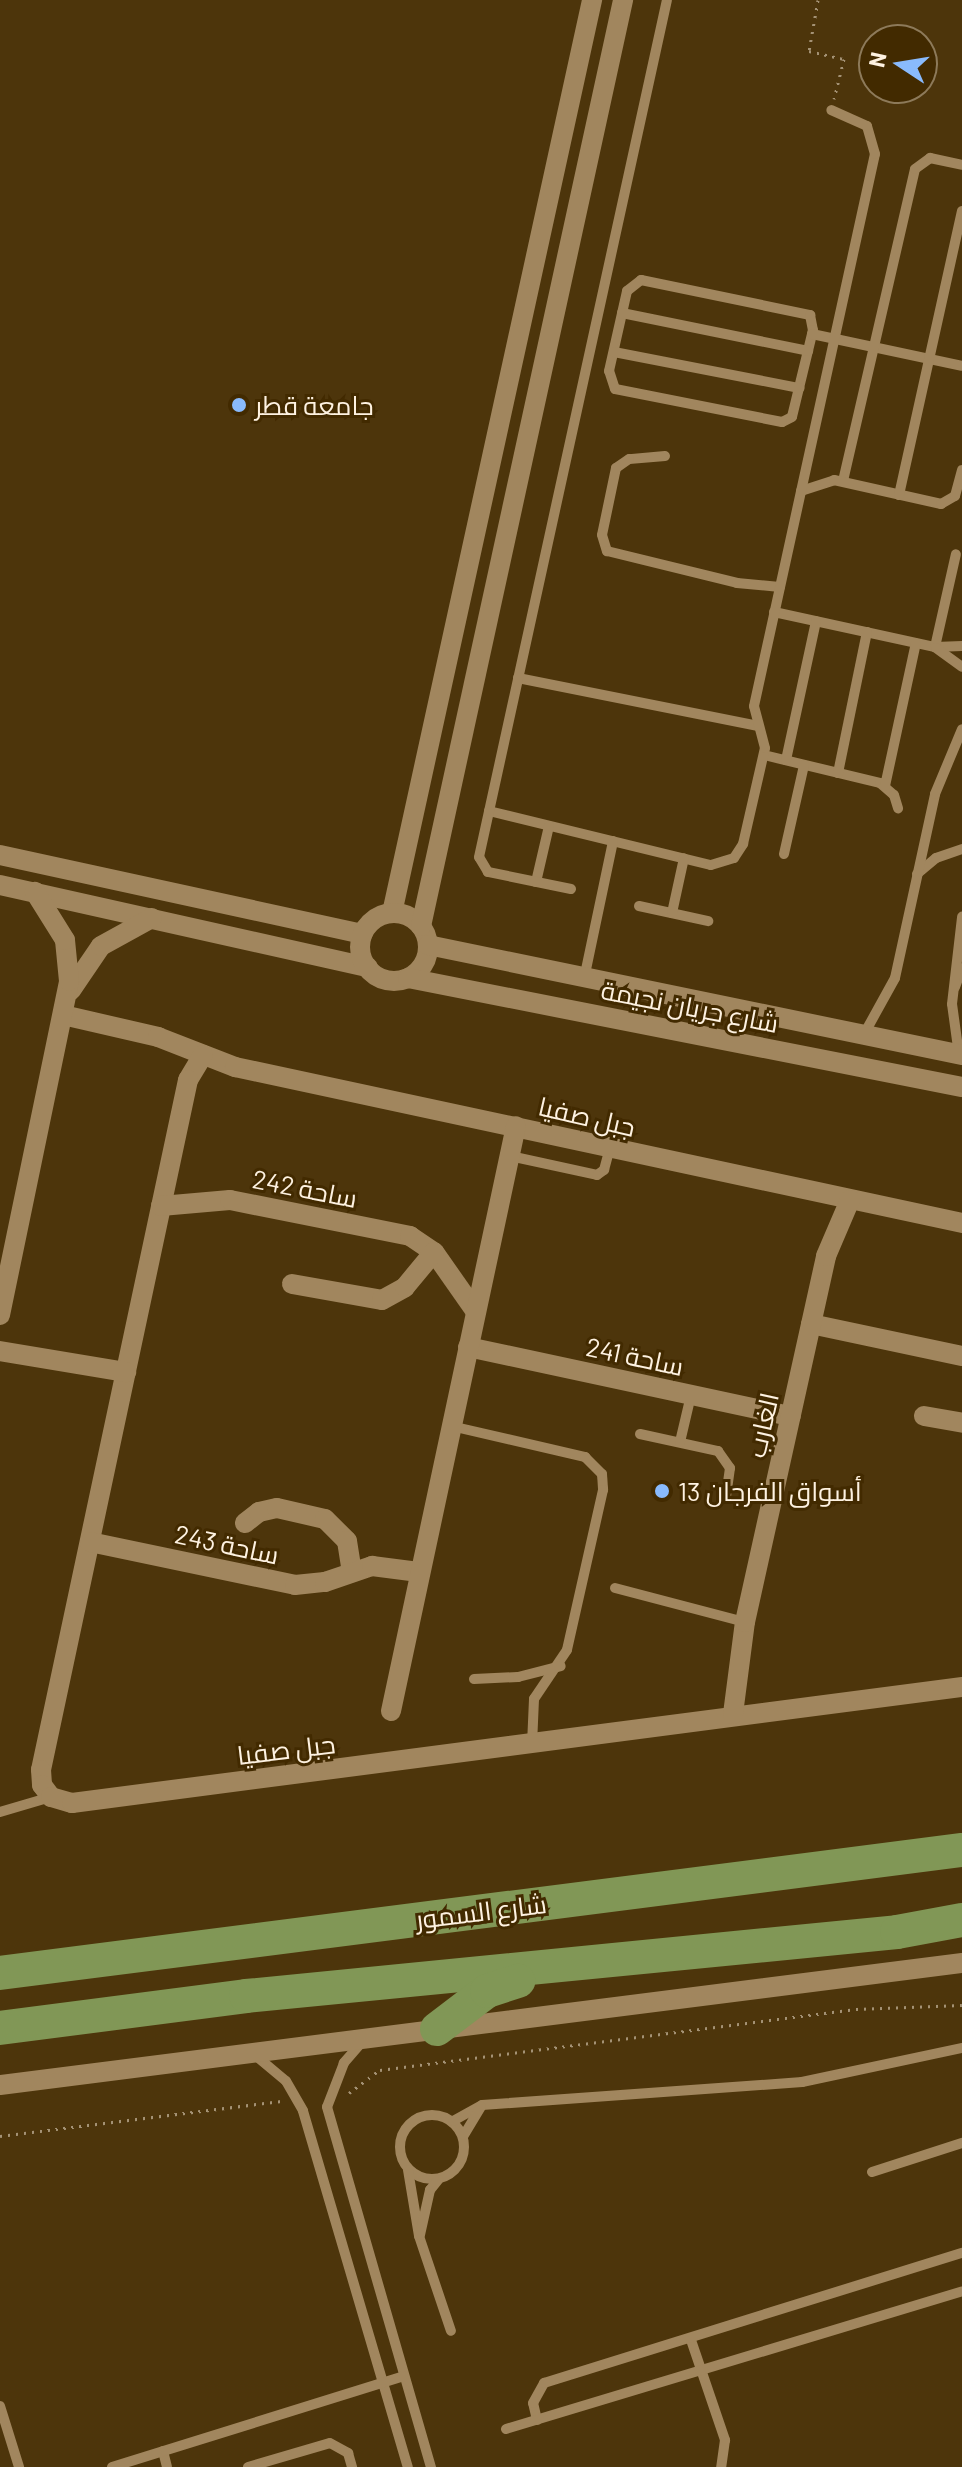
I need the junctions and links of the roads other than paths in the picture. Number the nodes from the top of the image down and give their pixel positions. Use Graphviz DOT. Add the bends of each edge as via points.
graph roads {
  1 [pos="592,0"];
  2 [pos="623,0"];
  3 [pos="667,0"];
  4 [pos="831,110"];
  5 [pos="962,165"];
  6 [pos="962,211"];
  7 [pos="622,313"];
  8 [pos="812,334"];
  9 [pos="834,340"];
  10 [pos="874,347"];
  11 [pos="808,351"];
  12 [pos="614,352"];
  13 [pos="928,358"];
  14 [pos="962,366"];
  15 [pos="800,388"];
  16 [pos="495,454"];
  17 [pos="665,456"];
  18 [pos="524,460"];
  19 [pos="962,470"];
  20 [pos="843,481"];
  21 [pos="801,491"];
  22 [pos="899,495"];
  23 [pos="956,554"];
  24 [pos="780,587"];
  25 [pos="774,612"];
  26 [pos="816,621"];
  27 [pos="867,632"];
  28 [pos="916,643"];
  29 [pos="962,646"];
  30 [pos="935,647"];
  31 [pos="962,667"];
  32 [pos="518,678"];
  33 [pos="443,682"];
  34 [pos="475,689"];
  35 [pos="758,726"];
  36 [pos="962,729"];
  37 [pos="764,755"];
  38 [pos="786,760"];
  39 [pos="804,765"];
  40 [pos="838,773"];
  41 [pos="885,786"];
  42 [pos="898,808"];
  43 [pos="489,811"];
  44 [pos="549,826"];
  45 [pos="613,841"];
  46 [pos="962,849"];
  47 [pos="784,854"];
  48 [pos="0,855"];
  49 [pos="684,858"];
  50 [pos="917,874"];
  51 [pos="536,882"];
  52 [pos="0,885"];
  53 [pos="571,889"];
  54 [pos="35,892"];
  55 [pos="639,906"];
  56 [pos="392,913"];
  57 [pos="672,913"];
  58 [pos="962,917"];
  59 [pos="152,918"];
  60 [pos="708,921"];
  61 [pos="363,934"];
  62 [pos="425,936"];
  63 [pos="368,967"];
  64 [pos="962,968"];
  65 [pos="408,978"];
  66 [pos="584,979"];
  67 [pos="953,993"];
  68 [pos="65,1006"];
  69 [pos="862,1037"];
  70 [pos="203,1055"];
  71 [pos="961,1055"];
  72 [pos="962,1087"];
  73 [pos="516,1126"];
  74 [pos="610,1147"];
  75 [pos="510,1156"];
  76 [pos="850,1200"];
  77 [pos="161,1206"];
  78 [pos="962,1223"];
  79 [pos="434,1252"];
  80 [pos="292,1284"];
  81 [pos="476,1312"];
  82 [pos="0,1315"];
  83 [pos="811,1324"];
  84 [pos="468,1347"];
  85 [pos="0,1351"];
  86 [pos="962,1356"];
  87 [pos="126,1372"];
  88 [pos="691,1395"];
  89 [pos="791,1416"];
  90 [pos="924,1416"];
  91 [pos="962,1423"];
  92 [pos="451,1426"];
  93 [pos="640,1434"];
  94 [pos="680,1442"];
  95 [pos="726,1498"];
  96 [pos="245,1523"];
  97 [pos="90,1542"];
  98 [pos="352,1571"];
  99 [pos="419,1572"];
  100 [pos="615,1588"];
  101 [pos="745,1622"];
  102 [pos="561,1666"];
  103 [pos="474,1679"];
  104 [pos="962,1687"];
  105 [pos="391,1711"];
  106 [pos="733,1714"];
  107 [pos="532,1744"];
  108 [pos="51,1797"];
  109 [pos="0,1812"];
  110 [pos="962,1850"];
  111 [pos="962,1920"];
  112 [pos="710,1951"];
  113 [pos="962,1963"];
  114 [pos="0,1973"];
  115 [pos="0,2028"];
  116 [pos="437,2029"];
  117 [pos="364,2038"];
  118 [pos="962,2048"];
  119 [pos="253,2052"];
  120 [pos="0,2085"];
  121 [pos="482,2105"];
  122 [pos="453,2121"];
  123 [pos="464,2135"];
  124 [pos="962,2143"];
  125 [pos="341,2162"];
  126 [pos="319,2168"];
  127 [pos="408,2170"];
  128 [pos="872,2172"];
  129 [pos="438,2180"];
  130 [pos="419,2236"];
  131 [pos="962,2253"];
  132 [pos="962,2291"];
  133 [pos="451,2331"];
  134 [pos="691,2340"];
  135 [pos="701,2370"];
  136 [pos="404,2376"];
  137 [pos="384,2382"];
  138 [pos="0,2406"];
  139 [pos="537,2420"];
  140 [pos="506,2429"];
  141 [pos="426,2450"];
  142 [pos="163,2451"];
  143 [pos="406,2462"];
  144 [pos="19,2467"];
  145 [pos="112,2467"];
  146 [pos="167,2467"];
  147 [pos="248,2467"];
  148 [pos="352,2467"];
  149 [pos="431,2467"];
  150 [pos="721,2467"];
  1 -- 16 [label="street"];
  2 -- 18 [label="street"];
  3 -- 32 [label="lane"];
  4 -- 9 [label="lane" via="861,121 875,147"];
  5 -- 10 [label="lane" via="930,158 915,169"];
  6 -- 13 [label="lane"];
  7 -- 8 [label="lane" via="629,286 641,280 802,309 813,320"];
  7 -- 11 [label="lane"];
  7 -- 12 [label="lane"];
  8 -- 9 [label="lane"];
  8 -- 11 [label="lane"];
  9 -- 10 [label="lane"];
  9 -- 21 [label="lane"];
  10 -- 13 [label="lane"];
  10 -- 20 [label="lane"];
  11 -- 15 [label="lane"];
  12 -- 15 [label="lane"];
  12 -- 15 [label="lane" via="610,381 625,393 782,422 795,412"];
  13 -- 14 [label="lane"];
  13 -- 22 [label="lane"];
  16 -- 18 [label="street"];
  16 -- 33 [label="street"];
  17 -- 24 [label="lane" via="629,459 616,468 602,535 607,551 737,583"];
  18 -- 34 [label="street"];
  19 -- 22 [label="lane" via="955,496 946,503"];
  20 -- 21 [label="lane" via="825,480"];
  20 -- 22 [label="lane"];
  21 -- 24 [label="lane"];
  23 -- 30 [label="lane"];
  24 -- 25 [label="lane"];
  25 -- 26 [label="lane"];
  25 -- 35 [label="lane" via="754,706"];
  26 -- 27 [label="lane"];
  26 -- 38 [label="lane"];
  27 -- 28 [label="lane"];
  27 -- 40 [label="lane"];
  28 -- 30 [label="lane"];
  28 -- 41 [label="lane"];
  29 -- 30 [label="lane"];
  30 -- 31 [label="lane"];
  32 -- 35 [label="lane"];
  32 -- 43 [label="lane"];
  33 -- 34 [label="street"];
  33 -- 56 [label="street"];
  34 -- 62 [label="street"];
  35 -- 37 [label="lane"];
  36 -- 50 [label="lane" via="935,794"];
  37 -- 38 [label="lane"];
  37 -- 49 [label="lane" via="739,852 719,864"];
  38 -- 39 [label="lane"];
  39 -- 40 [label="lane"];
  39 -- 47 [label="lane"];
  40 -- 41 [label="lane"];
  41 -- 42 [label="lane"];
  43 -- 44 [label="lane"];
  43 -- 51 [label="lane" via="481,866"];
  44 -- 45 [label="lane"];
  44 -- 51 [label="lane"];
  45 -- 49 [label="lane"];
  45 -- 66 [label="lane"];
  46 -- 50 [label="lane" via="936,858"];
  48 -- 61 [label="street"];
  49 -- 57 [label="lane"];
  50 -- 69 [label="lane" via="891,989"];
  51 -- 53 [label="lane"];
  52 -- 54 [label="street"];
  54 -- 59 [label="street"];
  54 -- 68 [label="street" via="65,940"];
  55 -- 57 [label="lane"];
  56 -- 61 [label="street" via="375,919"];
  56 -- 62 [label="street" via="408,916"];
  57 -- 60 [label="lane"];
  58 -- 67 [label="lane"];
  59 -- 63 [label="street"];
  59 -- 68 [label="street" via="101,946"];
  61 -- 63 [label="street" via="361,951"];
  62 -- 65 [label="street" via="423,965"];
  62 -- 66 [label="street, شارع جريان نجيمة"];
  63 -- 65 [label="street" via="390,980"];
  64 -- 67 [label="lane"];
  65 -- 72 [label="street, شارع جريان نجيمة"];
  66 -- 69 [label="street, شارع جريان نجيمة"];
  67 -- 71 [label="lane"];
  68 -- 70 [label="street, جبل صفيا"];
  68 -- 82 [label="street"];
  69 -- 71 [label="street, شارع جريان نجيمة"];
  70 -- 73 [label="street, جبل صفيا"];
  70 -- 77 [label="street" via="188,1080"];
  73 -- 74 [label="street, جبل صفيا"];
  73 -- 75 [label="street"];
  74 -- 75 [label="lane" via="604,1170 597,1175"];
  74 -- 76 [label="street, جبل صفيا"];
  75 -- 81 [label="street"];
  76 -- 78 [label="street, جبل صفيا"];
  76 -- 83 [label="street, الغارب" via="828,1244"];
  77 -- 79 [label="street, ساحة 242" via="213,1199 247,1203 410,1236"];
  77 -- 87 [label="street"];
  79 -- 80 [label="street" via="405,1287 382,1300"];
  79 -- 81 [label="street, ساحة 242"];
  81 -- 84 [label="street"];
  83 -- 86 [label="street"];
  83 -- 89 [label="street, الغارب"];
  84 -- 88 [label="street, ساحة 241"];
  84 -- 92 [label="street"];
  85 -- 87 [label="street"];
  87 -- 97 [label="street"];
  88 -- 89 [label="street, ساحة 241"];
  88 -- 94 [label="lane"];
  89 -- 101 [label="street, الغارب"];
  90 -- 91 [label="street"];
  92 -- 99 [label="street"];
  92 -- 102 [label="lane" via="585,1457 602,1474 603,1490"];
  93 -- 94 [label="lane"];
  94 -- 95 [label="lane" via="724,1456 731,1475"];
  96 -- 98 [label="street, ساحة 243" via="259,1512 277,1508 325,1519 347,1541"];
  97 -- 98 [label="street, ساحة 243" via="295,1585 325,1582"];
  97 -- 108 [label="street" via="41,1770 42,1785"];
  98 -- 99 [label="street, ساحة 243" via="381,1566"];
  99 -- 105 [label="street"];
  100 -- 101 [label="lane"];
  101 -- 106 [label="street, الغارب"];
  102 -- 103 [label="lane" via="518,1677"];
  102 -- 107 [label="lane" via="534,1699"];
  104 -- 106 [label="street, جبل صفيا"];
  106 -- 107 [label="street, جبل صفيا"];
  107 -- 108 [label="street, جبل صفيا" via="72,1803"];
  108 -- 109 [label="lane"];
  110 -- 114 [label="main road, شارع السمور"];
  111 -- 112 [label="main road"];
  112 -- 115 [label="main road" via="246,1996"];
  112 -- 116 [label="main road" via="661,1965 508,1982 478,1997"];
  113 -- 116 [label="street"];
  116 -- 117 [label="street"];
  117 -- 119 [label="street"];
  117 -- 125 [label="lane" via="329,2095"];
  118 -- 121 [label="lane" via="802,2082"];
  119 -- 120 [label="street"];
  119 -- 126 [label="lane" via="286,2081"];
  121 -- 122 [label="lane"];
  121 -- 123 [label="lane"];
  122 -- 123 [label="lane"];
  122 -- 127 [label="lane" via="435,2113 416,2118 402,2132 399,2152"];
  123 -- 129 [label="lane" via="465,2154 455,2171"];
  124 -- 128 [label="lane"];
  125 -- 126 [label="lane"];
  125 -- 136 [label="lane"];
  126 -- 137 [label="lane"];
  127 -- 129 [label="lane"];
  127 -- 130 [label="lane"];
  129 -- 130 [label="lane" via="430,2190"];
  130 -- 133 [label="lane"];
  131 -- 134 [label="lane"];
  132 -- 135 [label="lane"];
  134 -- 135 [label="lane"];
  134 -- 139 [label="lane" via="544,2383 533,2403"];
  135 -- 139 [label="lane"];
  135 -- 150 [label="lane" via="725,2440"];
  136 -- 137 [label="lane"];
  136 -- 141 [label="lane"];
  137 -- 142 [label="lane"];
  137 -- 143 [label="lane"];
  138 -- 144 [label="lane"];
  139 -- 140 [label="lane"];
  141 -- 143 [label="lane"];
  141 -- 149 [label="lane"];
  142 -- 145 [label="lane"];
  142 -- 146 [label="lane"];
  147 -- 148 [label="lane" via="330,2443 348,2453"];
}
